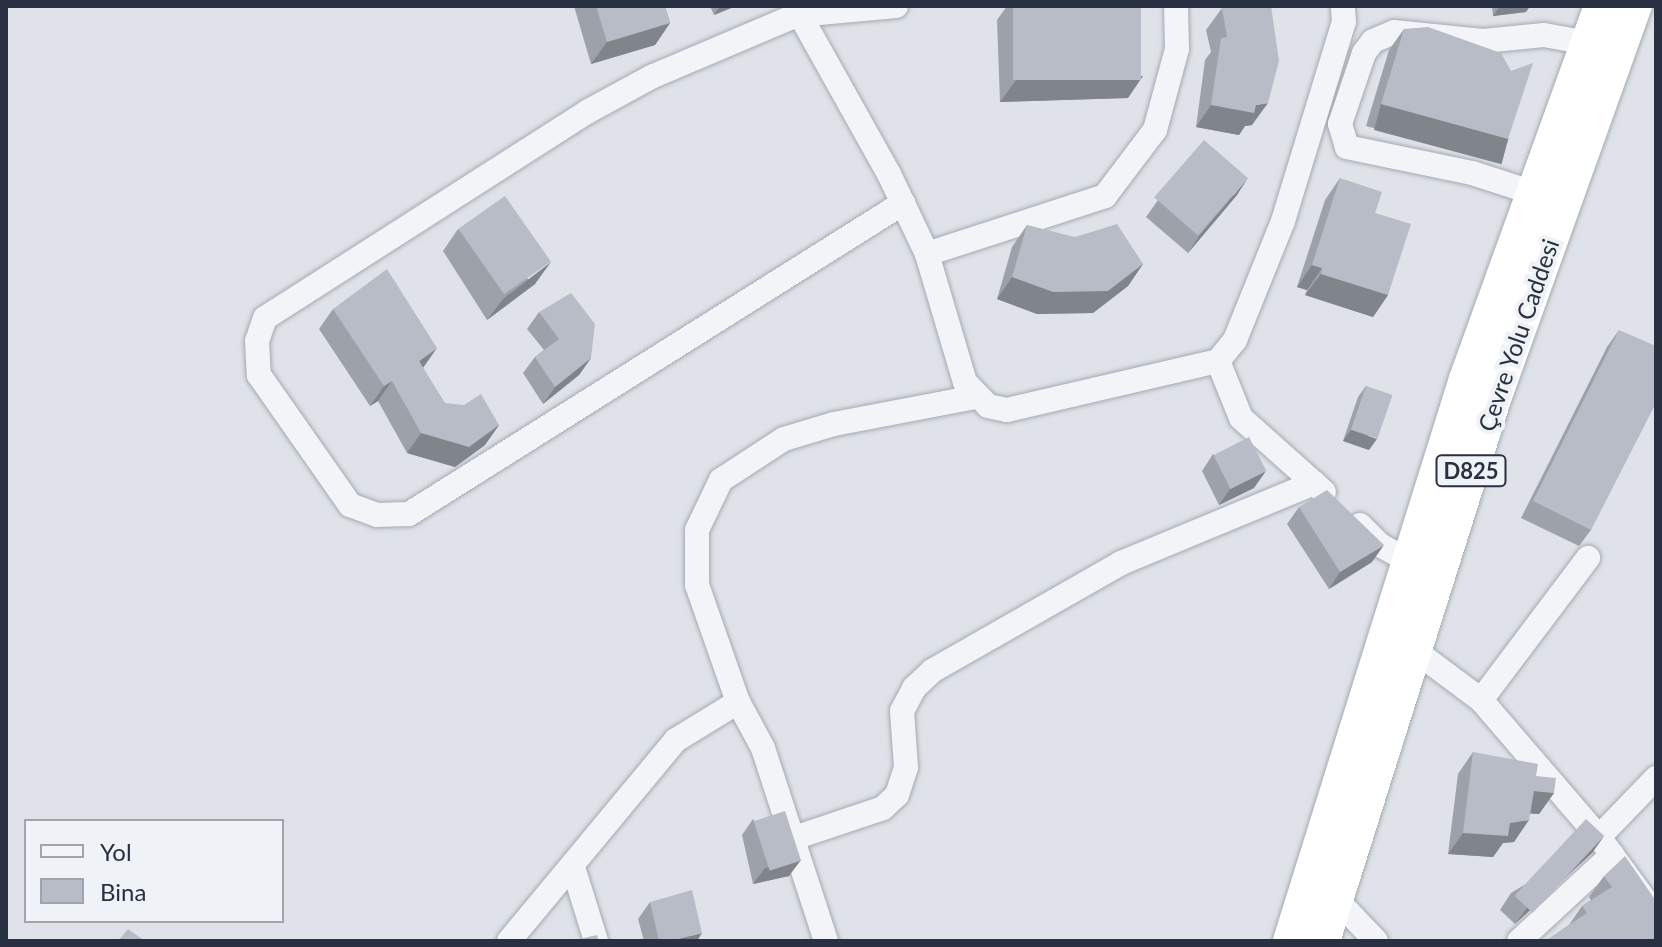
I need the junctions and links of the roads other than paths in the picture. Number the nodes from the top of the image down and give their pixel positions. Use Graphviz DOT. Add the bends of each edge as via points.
graph roads {
  1 [pos="896,6"];
  2 [pos="1176,6"];
  3 [pos="1343,6"];
  4 [pos="1601,6"];
  5 [pos="1635,6"];
  6 [pos="796,10"];
  7 [pos="1511,40"];
  8 [pos="1588,43"];
  9 [pos="1503,66"];
  10 [pos="1534,193"];
  11 [pos="903,203"];
  12 [pos="927,254"];
  13 [pos="1218,361"];
  14 [pos="975,397"];
  15 [pos="1314,483"];
  16 [pos="1588,558"];
  17 [pos="1409,561"];
  18 [pos="1414,650"];
  19 [pos="1481,700"];
  20 [pos="738,702"];
  21 [pos="1656,778"];
  22 [pos="794,838"];
  23 [pos="1606,846"];
  24 [pos="573,867"];
  25 [pos="1336,899"];
  26 [pos="1656,915"];
  27 [pos="509,941"];
  28 [pos="596,941"];
  29 [pos="826,941"];
  30 [pos="1290,941"];
  31 [pos="1323,941"];
  32 [pos="1376,941"];
  33 [pos="1519,941"];
  1 -- 6 [label="street"];
  2 -- 12 [label="street" via="1177,49 1155,130 1105,196"];
  3 -- 13 [label="street" via="1344,22 1283,221 1235,340"];
  4 -- 8 [label="highway, Çevre Yolu Caddesi / D825"];
  5 -- 18 [label="highway, Çevre Yolu Caddesi / D825" via="1494,399"];
  6 -- 11 [label="street"];
  6 -- 11 [label="street" via="619,93 311,285 265,318 255,352 259,375 350,505 377,515 409,514"];
  7 -- 8 [label="street" via="1544,35"];
  7 -- 9 [label="street"];
  7 -- 10 [label="street" via="1402,32 1380,37 1364,53 1340,124 1343,142 1353,151 1475,164"];
  8 -- 10 [label="highway, Çevre Yolu Caddesi / D825"];
  10 -- 17 [label="highway, Çevre Yolu Caddesi / D825" via="1466,379"];
  11 -- 12 [label="street"];
  12 -- 14 [label="street"];
  13 -- 14 [label="street" via="1007,410"];
  13 -- 15 [label="street" via="1241,418"];
  14 -- 20 [label="street" via="800,433 762,450 721,480 697,530 695,567"];
  15 -- 17 [label="street" via="1380,545"];
  15 -- 22 [label="street" via="1121,563 932,671 914,688 902,711 906,767 897,795 883,808"];
  16 -- 19 [label="street"];
  17 -- 30 [label="highway, Çevre Yolu Caddesi / D825"];
  18 -- 19 [label="street"];
  18 -- 25 [label="highway, Çevre Yolu Caddesi / D825"];
  19 -- 23 [label="street"];
  20 -- 22 [label="street" via="763,748"];
  20 -- 24 [label="street" via="676,740"];
  21 -- 23 [label="street"];
  22 -- 29 [label="street"];
  23 -- 26 [label="street"];
  23 -- 33 [label="street"];
  24 -- 27 [label="street"];
  24 -- 28 [label="street"];
  25 -- 31 [label="highway, Çevre Yolu Caddesi / D825"];
  25 -- 32 [label="street"];
}
